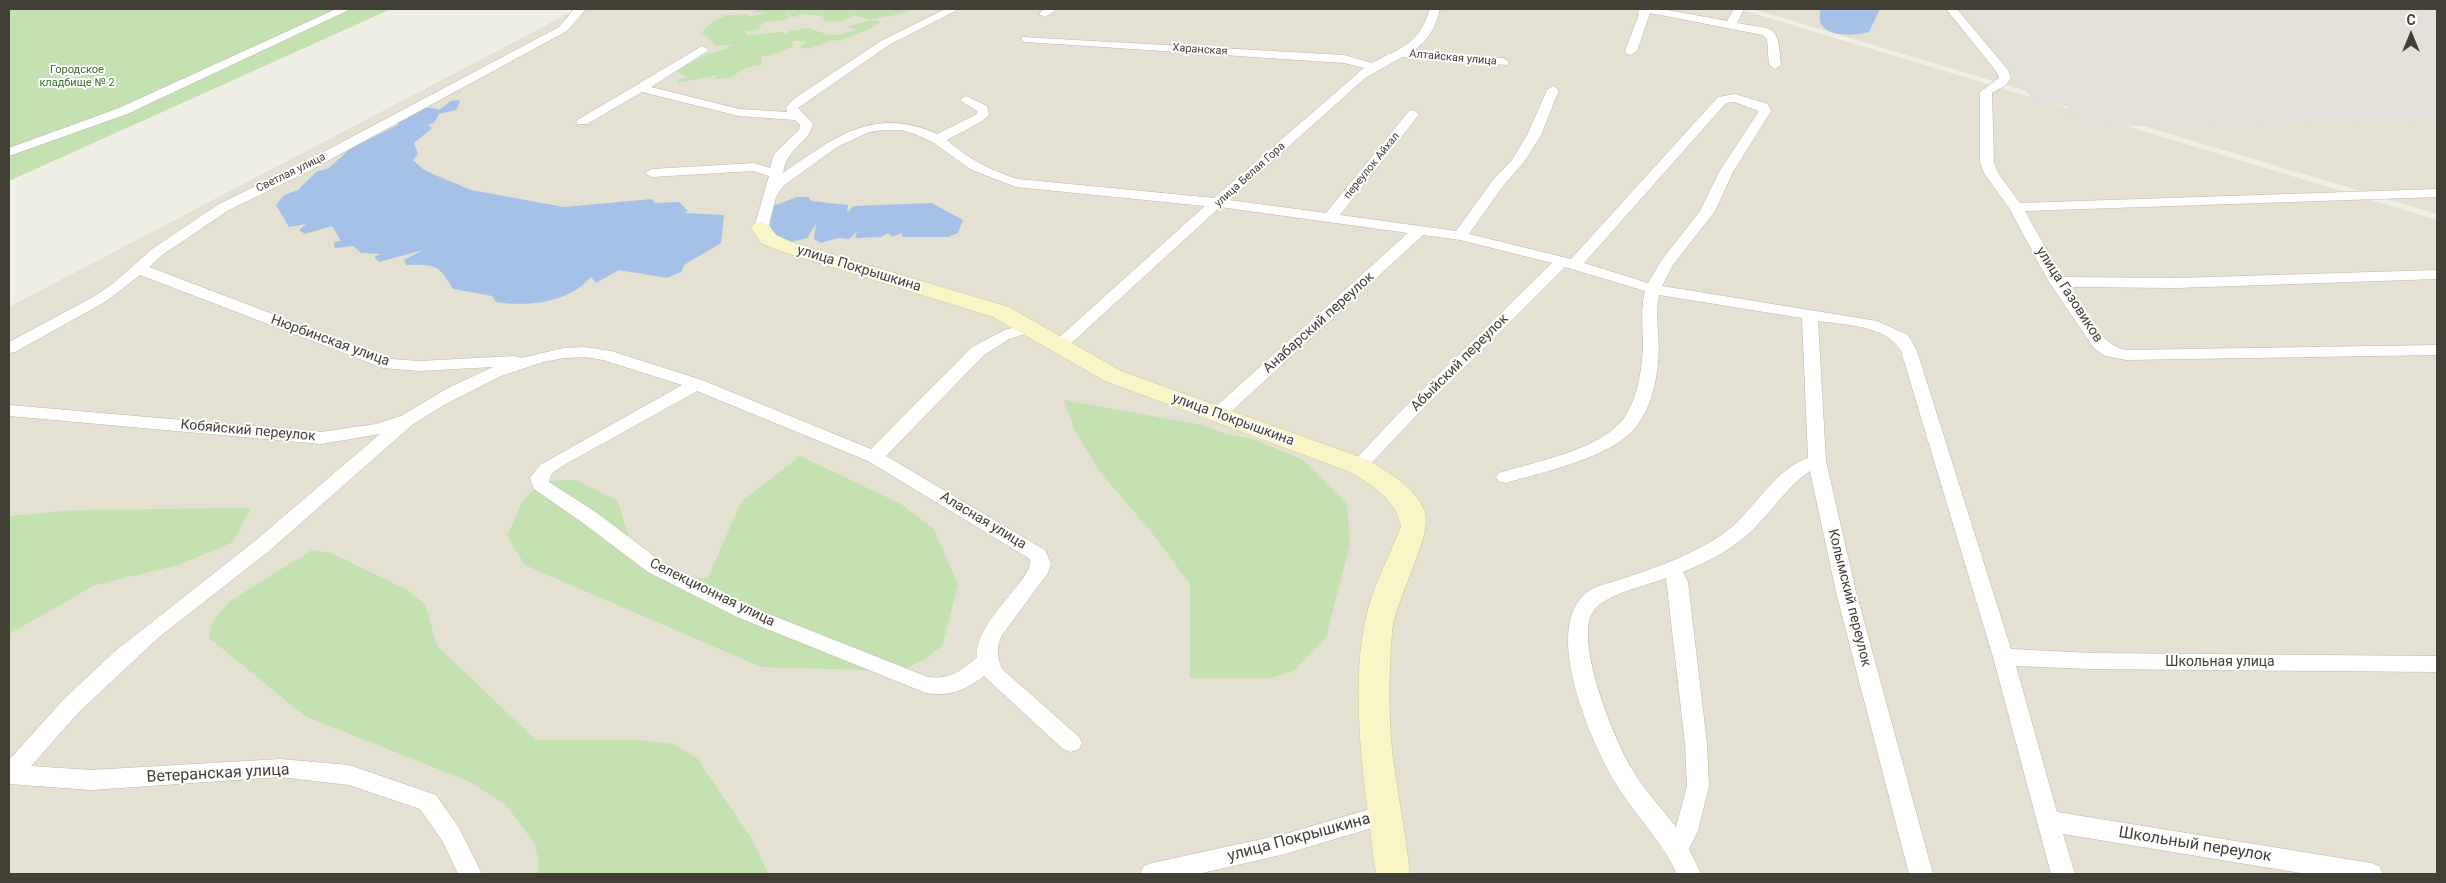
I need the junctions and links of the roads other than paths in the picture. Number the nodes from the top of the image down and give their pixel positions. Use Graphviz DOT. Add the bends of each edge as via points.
graph roads {
  1 [pos="345,9"];
  2 [pos="580,9"];
  3 [pos="953,9"];
  4 [pos="1435,9"];
  5 [pos="1645,9"];
  6 [pos="1738,9"];
  7 [pos="1951,9"];
  8 [pos="1731,24"];
  9 [pos="1026,39"];
  10 [pos="702,50"];
  11 [pos="1632,51"];
  12 [pos="1404,54"];
  13 [pos="1502,62"];
  14 [pos="1775,65"];
  15 [pos="1372,66"];
  16 [pos="641,88"];
  17 [pos="1553,90"];
  18 [pos="966,100"];
  19 [pos="1413,114"];
  20 [pos="796,116"];
  21 [pos="582,121"];
  22 [pos="939,140"];
  23 [pos="9,152"];
  24 [pos="652,173"];
  25 [pos="774,180"];
  26 [pos="2437,193"];
  27 [pos="1220,202"];
  28 [pos="2016,207"];
  29 [pos="1330,218"];
  30 [pos="761,228"];
  31 [pos="1419,231"];
  32 [pos="1460,236"];
  33 [pos="1568,263"];
  34 [pos="139,268"];
  35 [pos="2437,274"];
  36 [pos="2057,282"];
  37 [pos="1653,290"];
  38 [pos="1810,316"];
  39 [pos="1032,327"];
  40 [pos="1060,345"];
  41 [pos="9,348"];
  42 [pos="2437,350"];
  43 [pos="531,360"];
  44 [pos="696,384"];
  45 [pos="9,410"];
  46 [pos="1218,415"];
  47 [pos="407,420"];
  48 [pos="874,457"];
  49 [pos="1817,461"];
  50 [pos="1359,466"];
  51 [pos="1505,477"];
  52 [pos="1671,568"];
  53 [pos="2003,657"];
  54 [pos="988,659"];
  55 [pos="2437,664"];
  56 [pos="1071,743"];
  57 [pos="9,774"];
  58 [pos="1387,814"];
  59 [pos="2048,821"];
  60 [pos="1677,850"];
  61 [pos="470,874"];
  62 [pos="1152,874"];
  63 [pos="1393,874"];
  64 [pos="1689,874"];
  65 [pos="1921,874"];
  66 [pos="2063,874"];
  67 [pos="2371,874"];
  1 -- 23 [label="street" via="123,111"];
  2 -- 34 [label="street, Светлая улица" via="563,28 304,168 224,207 157,252"];
  3 -- 20 [label="street" via="885,43 814,90 792,107"];
  4 -- 12 [label="street, улица Белая Гора" via="1427,32"];
  5 -- 8 [label="street"];
  5 -- 11 [label="street"];
  6 -- 8 [label="street"];
  7 -- 28 [label="street, улица Газовиков" via="2002,70 2005,78 1986,92 1987,162"];
  8 -- 14 [label="street" via="1762,30 1772,36"];
  9 -- 15 [label="street, Харанская" via="1344,59"];
  10 -- 16 [label="street"];
  12 -- 13 [label="street, Алтайская улица"];
  12 -- 15 [label="street, улица Белая Гора"];
  15 -- 27 [label="street, улица Белая Гора"];
  16 -- 20 [label="street" via="716,108"];
  16 -- 21 [label="street"];
  17 -- 32 [label="street" via="1534,135 1517,162"];
  18 -- 22 [label="street" via="983,114 978,120 945,134"];
  19 -- 29 [label="street, переулок Айхал"];
  20 -- 25 [label="street" via="807,124 805,131 779,157"];
  22 -- 25 [label="street" via="926,132 892,126 856,130"];
  22 -- 27 [label="street" via="972,165 1016,182"];
  24 -- 25 [label="street" via="754,167"];
  25 -- 30 [label="street"];
  26 -- 28 [label="street"];
  27 -- 29 [label="street"];
  27 -- 40 [label="street, улица Белая Гора"];
  28 -- 36 [label="street, улица Газовиков"];
  29 -- 31 [label="street"];
  30 -- 39 [label="street, улица Покрышкина" via="768,239 784,246 972,302"];
  31 -- 32 [label="street"];
  31 -- 46 [label="street, Анабарский переулок"];
  32 -- 33 [label="street"];
  33 -- 37 [label="street"];
  33 -- 37 [label="street, Абыйский переулок" via="1722,100 1746,101 1764,107 1754,133 1721,181 1705,215 1674,252"];
  33 -- 50 [label="street, Абыйский переулок" via="1404,418"];
  34 -- 41 [label="street, Светлая улица" via="100,299"];
  34 -- 43 [label="street, Нюрбинская улица" via="389,364 419,366"];
  35 -- 36 [label="street" via="2177,283"];
  36 -- 42 [label="street, улица Газовиков" via="2100,345 2111,352 2126,355"];
  37 -- 38 [label="street"];
  37 -- 51 [label="street" via="1650,301 1650,370 1638,408 1629,424 1616,437 1599,445"];
  38 -- 49 [label="street, Колымский переулок"];
  38 -- 53 [label="street" via="1877,326 1902,338 1909,351"];
  39 -- 40 [label="street, улица Покрышкина"];
  39 -- 48 [label="street" via="990,341"];
  40 -- 46 [label="street, улица Покрышкина" via="1113,376"];
  43 -- 44 [label="street, Аласная улица" via="556,353 591,351"];
  43 -- 47 [label="street, Кобяйский переулок" via="472,383"];
  44 -- 48 [label="street, Аласная улица"];
  44 -- 54 [label="street, Селекционная улица" via="558,461 539,478 540,485 590,518 655,568 744,612 926,685 941,688 953,684 971,676"];
  45 -- 47 [label="street, Кобяйский переулок" via="321,438 350,435"];
  46 -- 50 [label="street, улица Покрышкина"];
  47 -- 57 [label="street" via="262,546 129,652 70,706"];
  48 -- 54 [label="street, Аласная улица" via="1038,556 1041,563 1038,574 993,632 987,648"];
  49 -- 52 [label="street" via="1810,462 1794,474 1740,532"];
  49 -- 65 [label="street, Колымский переулок" via="1849,601"];
  50 -- 58 [label="street, улица Покрышкина" via="1402,497 1412,512 1414,527 1383,608 1378,631 1377,756"];
  52 -- 60 [label="street" via="1678,582 1698,786 1686,831"];
  52 -- 60 [label="street" via="1598,595 1588,603 1581,615 1579,647 1591,702 1604,739 1624,777"];
  53 -- 55 [label="street, Школьная улица" via="2082,661"];
  53 -- 59 [label="street"];
  54 -- 56 [label="street" via="993,674"];
  57 -- 61 [label="street, Ветеранская улица" via="91,780 280,768 348,775 428,802 451,835"];
  58 -- 62 [label="street, улица Покрышкина" via="1284,844"];
  58 -- 63 [label="street, улица Покрышкина"];
  59 -- 66 [label="street"];
  59 -- 67 [label="street, Школьный переулок"];
  60 -- 64 [label="street"];
}
